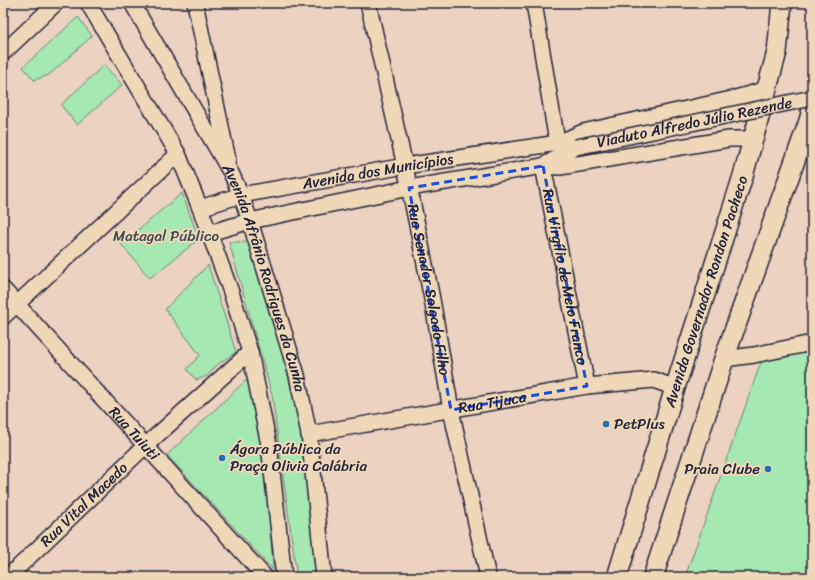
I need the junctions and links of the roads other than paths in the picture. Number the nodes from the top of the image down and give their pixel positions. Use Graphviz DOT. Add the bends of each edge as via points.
graph roads {
  1 [pos="56,3"];
  2 [pos="88,3"];
  3 [pos="132,3"];
  4 [pos="195,3"];
  5 [pos="368,3"];
  6 [pos="534,3"];
  7 [pos="782,3"];
  8 [pos="3,54"];
  9 [pos="767,89"];
  10 [pos="812,98"];
  11 [pos="686,110"];
  12 [pos="811,119"];
  13 [pos="754,139"];
  14 [pos="558,143"];
  15 [pos="695,145"];
  16 [pos="576,146"];
  17 [pos="178,154"];
  18 [pos="405,166"];
  19 [pos="543,166"];
  20 [pos="230,173"];
  21 [pos="410,188"];
  22 [pos="241,195"];
  23 [pos="200,208"];
  24 [pos="250,221"];
  25 [pos="209,233"];
  26 [pos="3,289"];
  27 [pos="16,304"];
  28 [pos="3,317"];
  29 [pos="812,343"];
  30 [pos="250,352"];
  31 [pos="724,359"];
  32 [pos="587,386"];
  33 [pos="675,388"];
  34 [pos="451,410"];
  35 [pos="309,434"];
  36 [pos="145,446"];
  37 [pos="263,576"];
  38 [pos="8,577"];
  39 [pos="284,577"];
  40 [pos="324,577"];
  41 [pos="488,577"];
  42 [pos="617,577"];
  43 [pos="653,577"];
  1 -- 8 [label="street"];
  2 -- 17 [label="street"];
  3 -- 20 [label="street, Avenida Afrânio Rodrigues da Cunha"];
  4 -- 20 [label="street"];
  5 -- 18 [label="street, Rua Senador Salgado Filho"];
  6 -- 14 [label="street"];
  7 -- 9 [label="main road, Avenida Governador Rondon Pacheco" via="776,52"];
  9 -- 11 [label="street, Avenida dos Municípios"];
  9 -- 13 [label="main road, Avenida Governador Rondon Pacheco"];
  10 -- 16 [label="street, Viaduto Alfredo Júlio Rezende, bridge"];
  11 -- 14 [label="street, Avenida dos Municípios" via="583,132"];
  11 -- 15 [label="street" via="703,114 710,124 709,135"];
  12 -- 31 [label="main road"];
  13 -- 15 [label="street, Avenida dos Municípios" via="729,139"];
  13 -- 33 [label="main road, Avenida Governador Rondon Pacheco"];
  14 -- 16 [label="street, Avenida dos Municípios"];
  14 -- 18 [label="street, Avenida dos Municípios"];
  15 -- 19 [label="street, Avenida dos Municípios" via="560,167"];
  16 -- 19 [label="street, Avenida dos Municípios"];
  17 -- 23 [label="street"];
  17 -- 27 [label="street"];
  18 -- 21 [label="street, Rua Senador Salgado Filho"];
  18 -- 22 [label="street, Avenida dos Municípios"];
  19 -- 21 [label="street, Avenida dos Municípios"];
  19 -- 32 [label="street, Rua Virgílio de Melo Franco"];
  20 -- 22 [label="street, Avenida Afrânio Rodrigues da Cunha"];
  21 -- 24 [label="street, Avenida dos Municípios"];
  21 -- 34 [label="street, Rua Senador Salgado Filho"];
  22 -- 23 [label="street, Avenida dos Municípios"];
  22 -- 24 [label="street, Avenida Afrânio Rodrigues da Cunha"];
  23 -- 25 [label="street"];
  24 -- 25 [label="street, Avenida dos Municípios"];
  24 -- 35 [label="street, Avenida Afrânio Rodrigues da Cunha" via="297,375"];
  25 -- 30 [label="street"];
  26 -- 27 [label="street, Rua Tuiuti"];
  27 -- 28 [label="street"];
  27 -- 36 [label="street, Rua Tuiuti"];
  29 -- 31 [label="street"];
  30 -- 36 [label="street, Rua Vital Macedo"];
  30 -- 39 [label="street" via="269,444"];
  31 -- 43 [label="main road"];
  32 -- 33 [label="street, Rua Tijuca" via="654,380"];
  32 -- 34 [label="street, Rua Tijuca"];
  33 -- 42 [label="main road, Avenida Governador Rondon Pacheco"];
  34 -- 35 [label="street, Rua Tijuca"];
  34 -- 41 [label="street, Rua Senador Salgado Filho"];
  35 -- 40 [label="street, Avenida Afrânio Rodrigues da Cunha"];
  36 -- 37 [label="street, Rua Tuiuti"];
  36 -- 38 [label="street, Rua Vital Macedo"];
}
